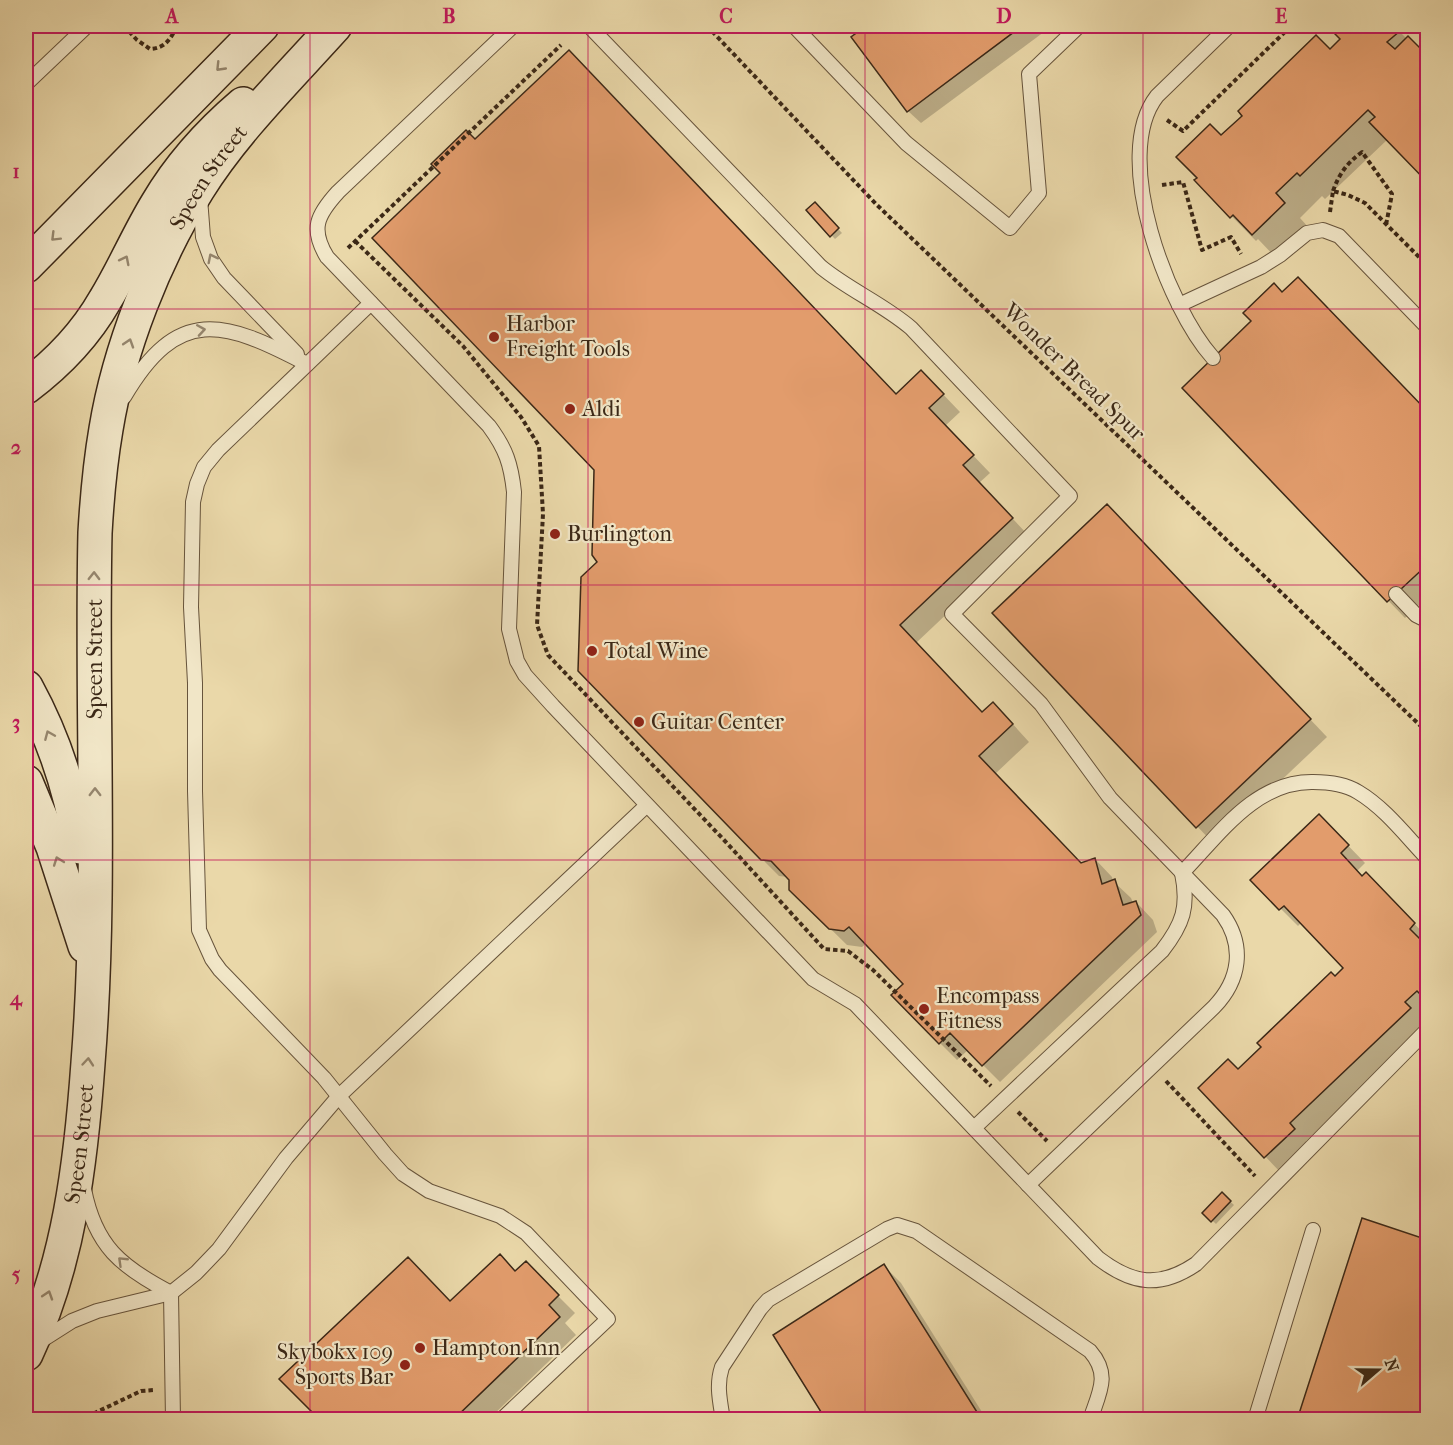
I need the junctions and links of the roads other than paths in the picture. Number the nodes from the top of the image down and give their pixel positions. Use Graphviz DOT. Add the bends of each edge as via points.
graph roads {
  1 [pos="87,26"];
  2 [pos="262,26"];
  3 [pos="335,26"];
  4 [pos="513,26"];
  5 [pos="589,26"];
  6 [pos="794,26"];
  7 [pos="1079,26"];
  8 [pos="1229,26"];
  9 [pos="26,84"];
  10 [pos="199,188"];
  11 [pos="26,266"];
  12 [pos="371,303"];
  13 [pos="1179,305"];
  14 [pos="1428,328"];
  15 [pos="1213,358"];
  16 [pos="307,364"];
  17 [pos="26,387"];
  18 [pos="106,427"];
  19 [pos="1396,594"];
  20 [pos="1428,621"];
  21 [pos="26,687"];
  22 [pos="26,782"];
  23 [pos="646,806"];
  24 [pos="1428,859"];
  25 [pos="1182,873"];
  26 [pos="94,977"];
  27 [pos="1428,1029"];
  28 [pos="339,1096"];
  29 [pos="974,1128"];
  30 [pos="80,1154"];
  31 [pos="1028,1185"];
  32 [pos="1313,1230"];
  33 [pos="171,1293"];
  34 [pos="26,1352"];
  35 [pos="173,1419"];
  36 [pos="501,1419"];
  37 [pos="723,1419"];
  38 [pos="1090,1419"];
  39 [pos="1255,1419"];
  1 -- 9 [label="lane"];
  2 -- 11 [label="main road, one-way"];
  3 -- 10 [label="main road, Speen Street" via="266,102"];
  17 -- 3 [label="main road, one-way" via="60,359 91,322 156,204 193,153 229,116"];
  4 -- 12 [label="lane" via="338,192 318,219 317,234 327,257"];
  5 -- 25 [label="lane" via="821,267 911,328 1070,496 952,614 1041,704 1110,798"];
  6 -- 7 [label="lane" via="906,143 1010,228 1039,194 1029,74"];
  8 -- 13 [label="lane" via="1156,96 1140,132 1139,167 1148,217"];
  16 -- 10 [label="lane, one-way" via="224,278 211,258 203,237"];
  18 -- 10 [label="main road, Speen Street, one-way" via="133,328 158,266"];
  12 -- 16 [label="lane"];
  12 -- 23 [label="lane" via="489,426 507,455 514,492 509,629 517,661 525,675"];
  13 -- 14 [label="lane" via="1261,267 1307,233 1323,230 1339,236"];
  13 -- 15 [label="lane" via="1197,339"];
  18 -- 16 [label="lane, one-way" via="145,364 178,336 195,330 233,331"];
  16 -- 28 [label="lane" via="218,450 204,467 193,502 191,607 199,930 220,970"];
  26 -- 18 [label="main road, Speen Street, one-way" via="94,584 98,482"];
  19 -- 20 [label="lane" via="1416,615"];
  26 -- 21 [label="main road, one-way" via="81,850 71,795 49,734"];
  26 -- 22 [label="main road, one-way" via="64,878"];
  23 -- 28 [label="lane"];
  23 -- 29 [label="lane" via="813,979 855,1004"];
  24 -- 25 [label="lane" via="1379,808 1355,790 1304,782 1288,784 1256,799"];
  25 -- 29 [label="lane" via="1182,919 1162,951"];
  25 -- 31 [label="lane" via="1232,928 1237,963 1226,995"];
  30 -- 26 [label="main road, Speen Street, one-way"];
  27 -- 31 [label="lane" via="1196,1264 1179,1275 1144,1281 1112,1268"];
  28 -- 33 [label="lane" via="280,1166 219,1249"];
  28 -- 36 [label="lane" via="404,1174 429,1191 513,1223 608,1319"];
  29 -- 31 [label="lane"];
  33 -- 30 [label="lane, one-way" via="123,1264 104,1242 86,1198"];
  34 -- 30 [label="main road, Speen Street, one-way" via="66,1233"];
  32 -- 39 [label="lane"];
  33 -- 34 [label="lane" via="80,1317"];
  33 -- 35 [label="lane"];
  37 -- 38 [label="lane" via="718,1388 722,1367 760,1309 779,1292 897,1225 916,1231 1090,1351 1102,1371"];
}
